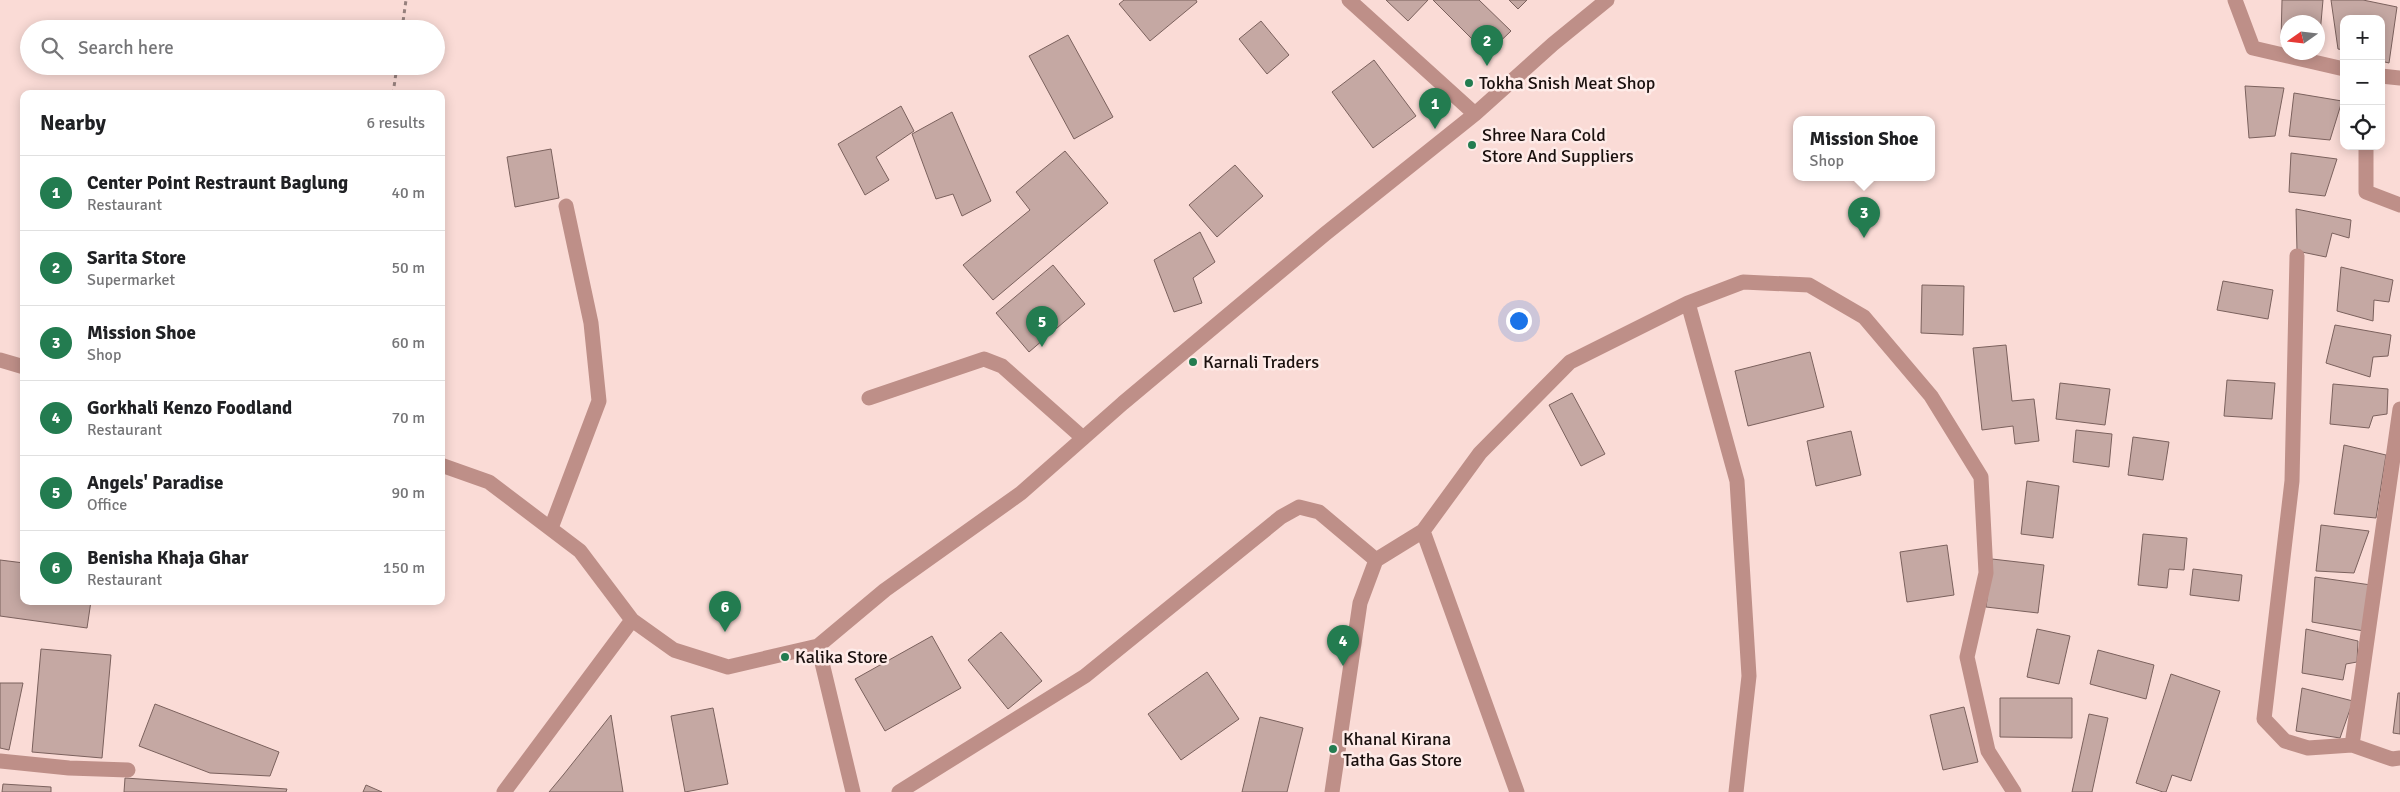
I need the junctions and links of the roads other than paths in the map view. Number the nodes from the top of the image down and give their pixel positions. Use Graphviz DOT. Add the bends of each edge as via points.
graph roads {
  1 [pos="1349,0"];
  2 [pos="1607,0"];
  3 [pos="2235,0"];
  4 [pos="2340,68"];
  5 [pos="2385,76"];
  6 [pos="2400,78"];
  7 [pos="1475,114"];
  8 [pos="2366,150"];
  9 [pos="566,206"];
  10 [pos="2400,206"];
  11 [pos="2297,256"];
  12 [pos="1688,303"];
  13 [pos="0,360"];
  14 [pos="20,367"];
  15 [pos="869,398"];
  16 [pos="2400,409"];
  17 [pos="1083,438"];
  18 [pos="445,466"];
  19 [pos="551,528"];
  20 [pos="1423,531"];
  21 [pos="1376,560"];
  22 [pos="632,620"];
  23 [pos="818,646"];
  24 [pos="2352,745"];
  25 [pos="2400,758"];
  26 [pos="0,761"];
  27 [pos="128,770"];
  28 [pos="504,792"];
  29 [pos="853,792"];
  30 [pos="899,792"];
  31 [pos="1332,792"];
  32 [pos="1517,792"];
  33 [pos="1736,792"];
  34 [pos="2014,792"];
  1 -- 7 [label="street"];
  2 -- 7 [label="street"];
  3 -- 4 [label="street" via="2254,48"];
  5 -- 6 [label="street"];
  7 -- 17 [label="street" via="1325,234"];
  8 -- 10 [label="street" via="2366,192"];
  9 -- 19 [label="street" via="591,323 599,401"];
  11 -- 24 [label="street" via="2292,481 2264,719 2285,741 2308,748"];
  12 -- 20 [label="street" via="1570,362 1480,453"];
  12 -- 33 [label="street" via="1737,481 1749,676"];
  12 -- 34 [label="street" via="1744,282 1808,285 1864,317 1931,396 1981,477 1986,573 1967,657 1988,751"];
  13 -- 14 [label="street"];
  15 -- 17 [label="street" via="984,359 1002,366"];
  16 -- 24 [label="street"];
  17 -- 23 [label="street" via="1021,492 885,590"];
  18 -- 19 [label="street" via="489,482"];
  19 -- 22 [label="street" via="580,551"];
  20 -- 21 [label="street"];
  20 -- 32 [label="street"];
  21 -- 30 [label="street" via="1319,512 1299,507 1281,517 1085,676"];
  21 -- 31 [label="street" via="1360,603"];
  22 -- 23 [label="street" via="674,650 728,666"];
  22 -- 28 [label="street"];
  23 -- 29 [label="street"];
  24 -- 25 [label="street" via="2392,759"];
  26 -- 27 [label="street"];
}
